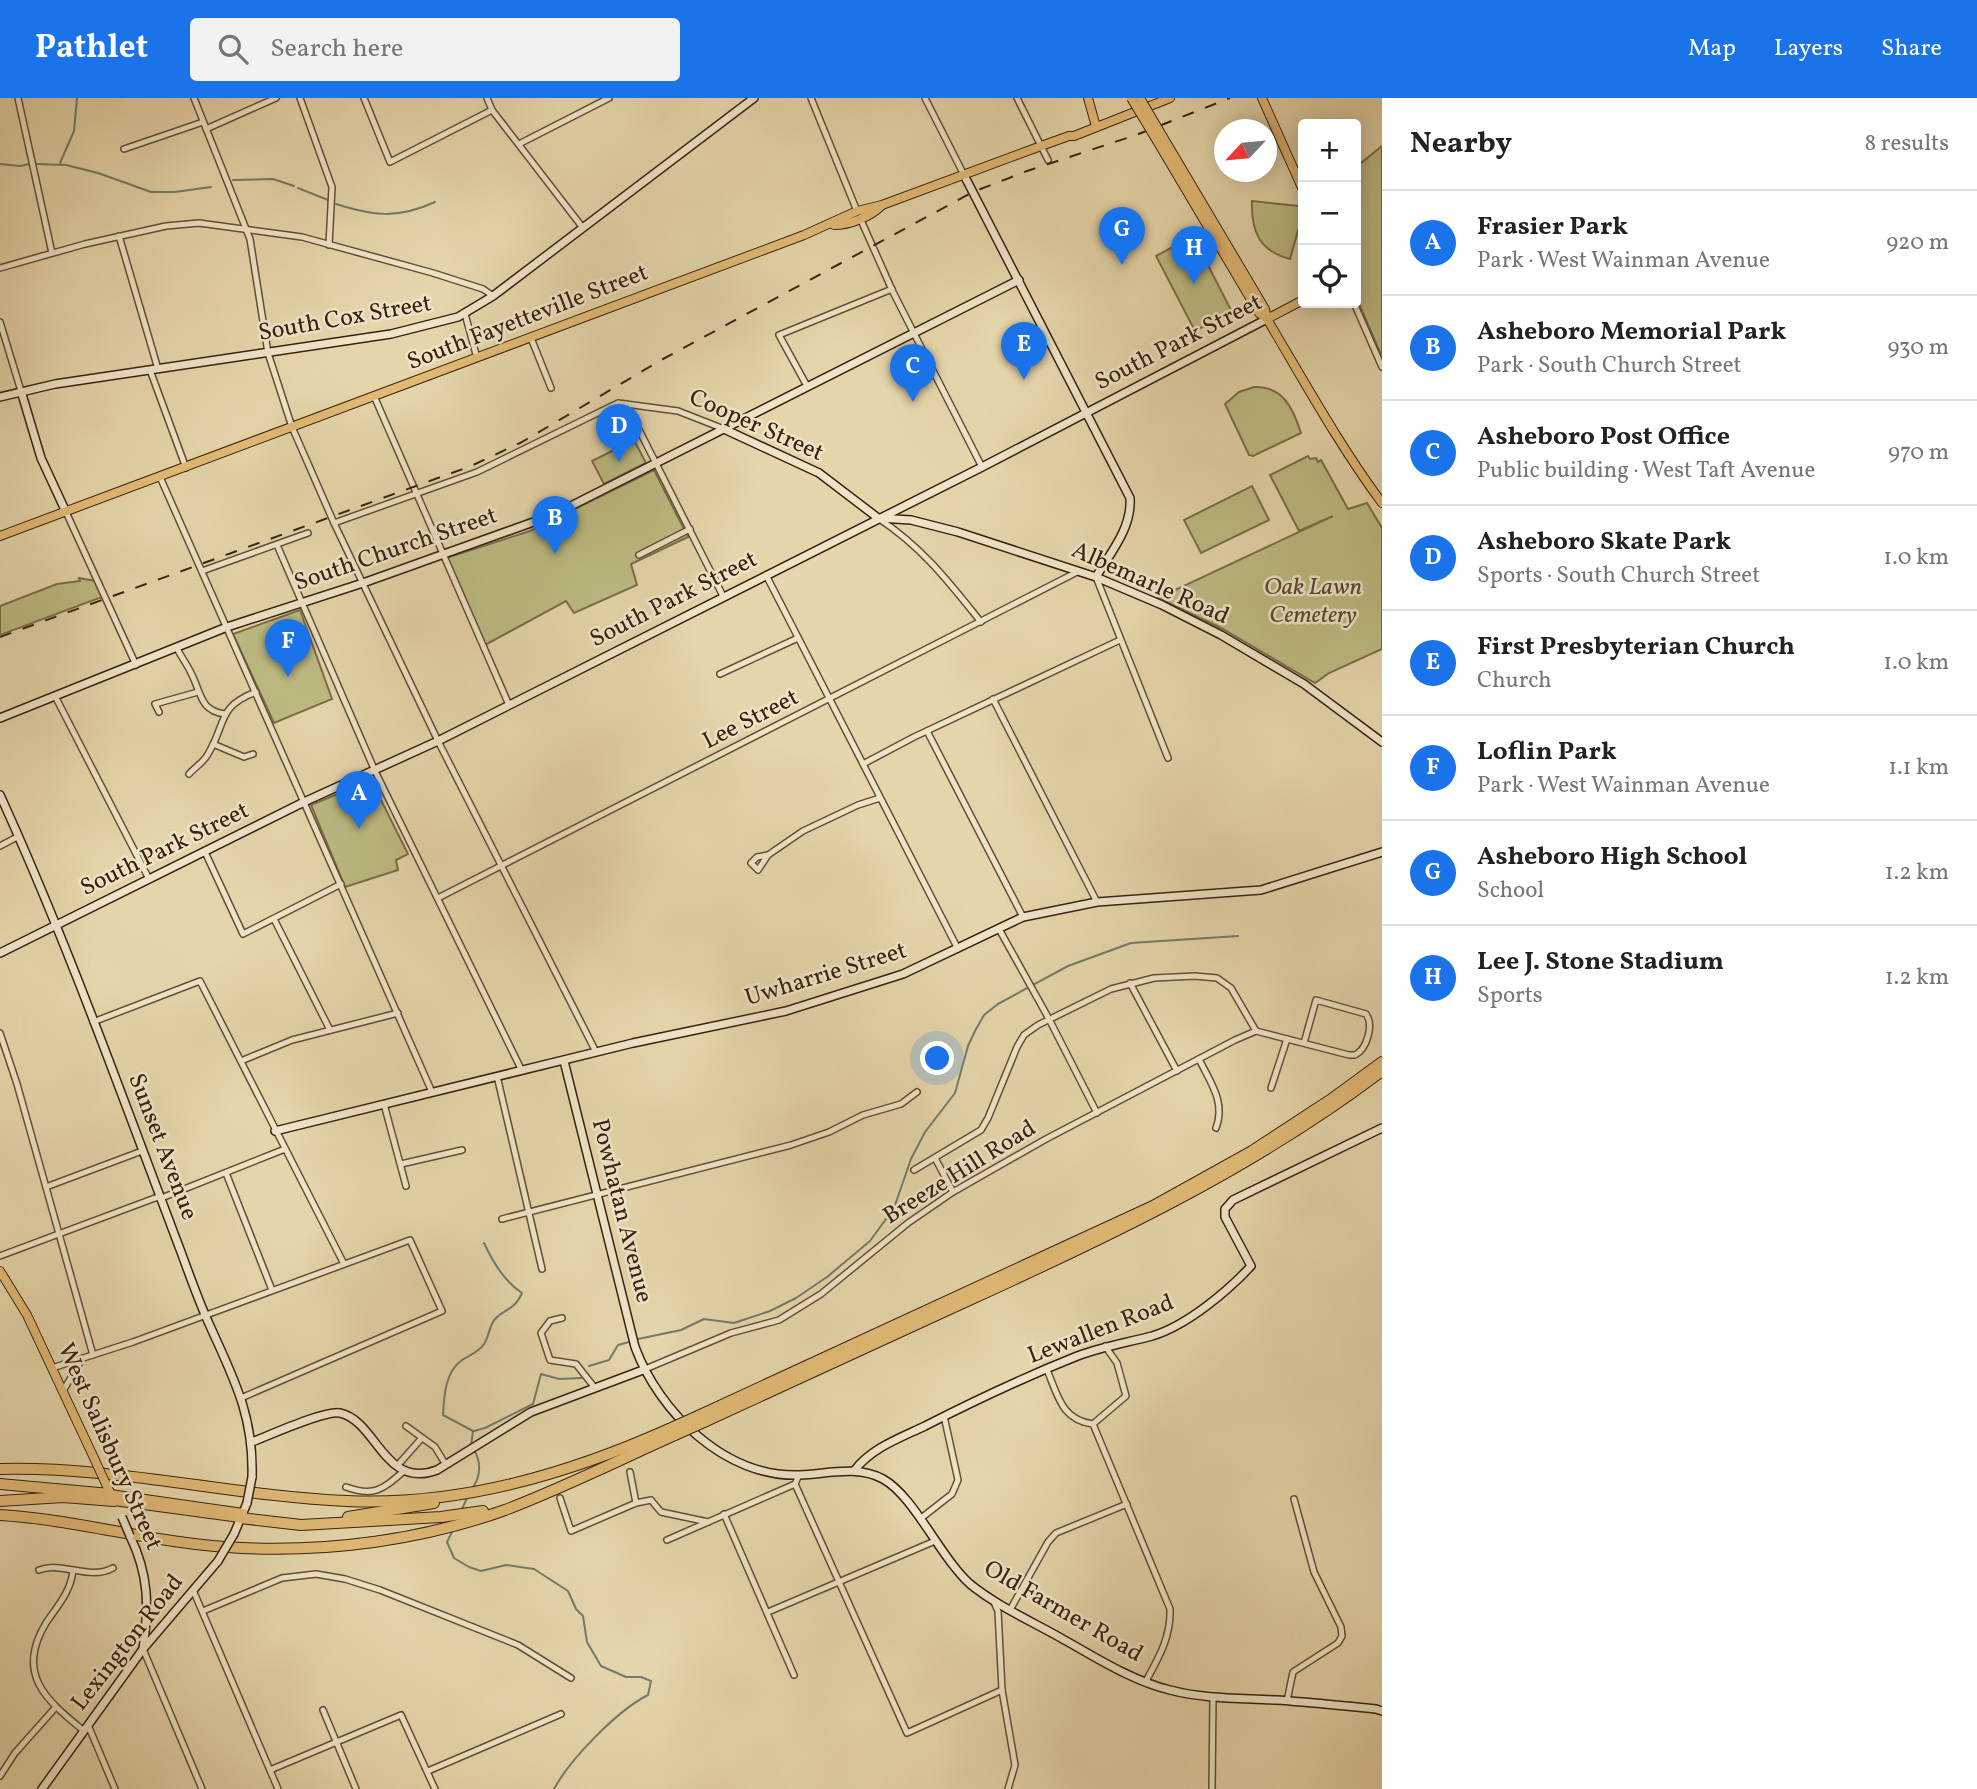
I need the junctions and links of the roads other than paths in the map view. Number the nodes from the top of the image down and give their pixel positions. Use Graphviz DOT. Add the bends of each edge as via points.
graph roads {
  1 [pos="18,98"];
  2 [pos="194,98"];
  3 [pos="276,98"];
  4 [pos="300,98"];
  5 [pos="364,98"];
  6 [pos="487,98"];
  7 [pos="608,98"];
  8 [pos="811,98"];
  9 [pos="925,98"];
  10 [pos="1017,98"];
  11 [pos="1088,98"];
  12 [pos="1131,98"];
  13 [pos="1140,98"];
  14 [pos="1170,98"];
  15 [pos="1262,98"];
  16 [pos="751,99"];
  17 [pos="1157,103"];
  18 [pos="492,110"];
  19 [pos="203,122"];
  20 [pos="1095,123"];
  21 [pos="206,129"];
  22 [pos="1069,135"];
  23 [pos="1160,139"];
  24 [pos="519,144"];
  25 [pos="1041,146"];
  26 [pos="124,149"];
  27 [pos="1048,160"];
  28 [pos="964,175"];
  29 [pos="1299,182"];
  30 [pos="858,215"];
  31 [pos="245,228"];
  32 [pos="583,228"];
  33 [pos="119,236"];
  34 [pos="329,245"];
  35 [pos="52,253"];
  36 [pos="0,268"];
  37 [pos="1019,280"];
  38 [pos="892,289"];
  39 [pos="493,296"];
  40 [pos="1298,303"];
  41 [pos="1356,308"];
  42 [pos="465,314"];
  43 [pos="1267,319"];
  44 [pos="0,322"];
  45 [pos="914,333"];
  46 [pos="531,338"];
  47 [pos="268,353"];
  48 [pos="477,358"];
  49 [pos="1382,368"];
  50 [pos="154,369"];
  51 [pos="807,386"];
  52 [pos="551,388"];
  53 [pos="21,391"];
  54 [pos="374,396"];
  55 [pos="0,397"];
  56 [pos="626,404"];
  57 [pos="1087,412"];
  58 [pos="292,427"];
  59 [pos="724,429"];
  60 [pos="656,463"];
  61 [pos="982,467"];
  62 [pos="186,468"];
  63 [pos="160,477"];
  64 [pos="415,494"];
  65 [pos="1382,503"];
  66 [pos="66,512"];
  67 [pos="878,518"];
  68 [pos="334,523"];
  69 [pos="690,529"];
  70 [pos="308,533"];
  71 [pos="0,536"];
  72 [pos="277,544"];
  73 [pos="442,555"];
  74 [pos="639,555"];
  75 [pos="202,571"];
  76 [pos="1079,571"];
  77 [pos="766,575"];
  78 [pos="1096,577"];
  79 [pos="363,583"];
  80 [pos="723,596"];
  81 [pos="302,603"];
  82 [pos="981,622"];
  83 [pos="227,627"];
  84 [pos="799,638"];
  85 [pos="1120,640"];
  86 [pos="177,648"];
  87 [pos="136,664"];
  88 [pos="720,674"];
  89 [pos="198,692"];
  90 [pos="256,692"];
  91 [pos="55,696"];
  92 [pos="830,699"];
  93 [pos="993,699"];
  94 [pos="509,705"];
  95 [pos="159,712"];
  96 [pos="225,713"];
  97 [pos="0,718"];
  98 [pos="927,731"];
  99 [pos="438,741"];
  100 [pos="1382,742"];
  101 [pos="213,744"];
  102 [pos="253,754"];
  103 [pos="1168,758"];
  104 [pos="863,764"];
  105 [pos="375,771"];
  106 [pos="189,774"];
  107 [pos="0,795"];
  108 [pos="880,798"];
  109 [pos="304,802"];
  110 [pos="19,836"];
  111 [pos="0,846"];
  112 [pos="205,852"];
  113 [pos="1382,852"];
  114 [pos="768,855"];
  115 [pos="501,866"];
  116 [pos="149,879"];
  117 [pos="341,884"];
  118 [pos="438,898"];
  119 [pos="1097,902"];
  120 [pos="1023,917"];
  121 [pos="274,919"];
  122 [pos="57,925"];
  123 [pos="999,929"];
  124 [pos="958,949"];
  125 [pos="0,953"];
  126 [pos="1130,983"];
  127 [pos="398,1013"];
  128 [pos="1049,1019"];
  129 [pos="93,1022"];
  130 [pos="330,1030"];
  131 [pos="1256,1031"];
  132 [pos="0,1033"];
  133 [pos="1287,1039"];
  134 [pos="1304,1043"];
  135 [pos="596,1052"];
  136 [pos="1199,1059"];
  137 [pos="241,1061"];
  138 [pos="564,1061"];
  139 [pos="1382,1062"];
  140 [pos="522,1071"];
  141 [pos="1177,1071"];
  142 [pos="1382,1071"];
  143 [pos="497,1076"];
  144 [pos="1271,1088"];
  145 [pos="432,1092"];
  146 [pos="917,1092"];
  147 [pos="384,1104"];
  148 [pos="1097,1113"];
  149 [pos="1216,1128"];
  150 [pos="1382,1128"];
  151 [pos="275,1131"];
  152 [pos="285,1149"];
  153 [pos="463,1150"];
  154 [pos="142,1151"];
  155 [pos="935,1158"];
  156 [pos="401,1164"];
  157 [pos="914,1170"];
  158 [pos="226,1173"];
  159 [pos="406,1186"];
  160 [pos="46,1187"];
  161 [pos="953,1192"];
  162 [pos="597,1196"];
  163 [pos="160,1198"];
  164 [pos="528,1213"];
  165 [pos="502,1219"];
  166 [pos="59,1234"];
  167 [pos="0,1256"];
  168 [pos="344,1264"];
  169 [pos="542,1269"];
  170 [pos="0,1271"];
  171 [pos="272,1290"];
  172 [pos="205,1315"];
  173 [pos="562,1318"];
  174 [pos="1105,1346"];
  175 [pos="93,1355"];
  176 [pos="82,1359"];
  177 [pos="52,1368"];
  178 [pos="643,1370"];
  179 [pos="1046,1370"];
  180 [pos="595,1388"];
  181 [pos="63,1391"];
  182 [pos="241,1398"];
  183 [pos="944,1416"];
  184 [pos="701,1419"];
  185 [pos="1093,1424"];
  186 [pos="406,1426"];
  187 [pos="672,1432"];
  188 [pos="421,1439"];
  189 [pos="252,1442"];
  190 [pos="446,1465"];
  191 [pos="400,1468"];
  192 [pos="0,1469"];
  193 [pos="854,1471"];
  194 [pos="631,1472"];
  195 [pos="799,1475"];
  196 [pos="0,1484"];
  197 [pos="795,1484"];
  198 [pos="346,1487"];
  199 [pos="503,1488"];
  200 [pos="112,1497"];
  201 [pos="537,1497"];
  202 [pos="560,1498"];
  203 [pos="1294,1499"];
  204 [pos="0,1501"];
  205 [pos="636,1503"];
  206 [pos="1127,1504"];
  207 [pos="243,1511"];
  208 [pos="0,1514"];
  209 [pos="724,1514"];
  210 [pos="920,1519"];
  211 [pos="708,1522"];
  212 [pos="667,1540"];
  213 [pos="935,1542"];
  214 [pos="113,1568"];
  215 [pos="39,1570"];
  216 [pos="73,1571"];
  217 [pos="841,1581"];
  218 [pos="192,1590"];
  219 [pos="993,1600"];
  220 [pos="1010,1610"];
  221 [pos="202,1611"];
  222 [pos="768,1612"];
  223 [pos="143,1649"];
  224 [pos="794,1675"];
  225 [pos="571,1678"];
  226 [pos="1146,1681"];
  227 [pos="1002,1690"];
  228 [pos="1213,1697"];
  229 [pos="1287,1701"];
  230 [pos="55,1708"];
  231 [pos="323,1710"];
  232 [pos="1382,1711"];
  233 [pos="561,1714"];
  234 [pos="85,1728"];
  235 [pos="336,1742"];
  236 [pos="270,1770"];
  237 [pos="428,1771"];
  238 [pos="0,1776"];
  239 [pos="42,1789"];
  240 [pos="115,1789"];
  241 [pos="202,1789"];
  242 [pos="278,1789"];
  243 [pos="356,1789"];
  244 [pos="435,1789"];
  245 [pos="1008,1789"];
  246 [pos="1212,1789"];
  1 -- 35 [label="street"];
  2 -- 19 [label="street"];
  3 -- 21 [label="street"];
  4 -- 34 [label="street" via="332,187"];
  5 -- 18 [label="street" via="390,162"];
  6 -- 18 [label="street"];
  7 -- 24 [label="street"];
  8 -- 30 [label="street"];
  9 -- 28 [label="street"];
  10 -- 25 [label="street"];
  11 -- 20 [label="main road"];
  12 -- 23 [label="main road, bridge"];
  13 -- 23 [label="main road, bridge"];
  14 -- 17 [label="main road"];
  15 -- 29 [label="main road"];
  16 -- 32 [label="street, South Cox Street"];
  17 -- 20 [label="main road"];
  17 -- 22 [label="main road"];
  18 -- 24 [label="street"];
  19 -- 21 [label="street"];
  19 -- 26 [label="street"];
  20 -- 22 [label="main road"];
  21 -- 31 [label="street"];
  22 -- 25 [label="main road"];
  23 -- 43 [label="main road" via="1259,313"];
  24 -- 32 [label="street"];
  25 -- 27 [label="street"];
  25 -- 28 [label="main road"];
  28 -- 30 [label="main road, South Fayetteville Street"];
  28 -- 37 [label="street"];
  30 -- 38 [label="street"];
  30 -- 46 [label="main road, South Fayetteville Street"];
  31 -- 33 [label="street" via="184,223"];
  31 -- 34 [label="street"];
  31 -- 47 [label="street"];
  32 -- 39 [label="street, South Cox Street"];
  33 -- 35 [label="street"];
  33 -- 50 [label="street"];
  34 -- 39 [label="street" via="433,273"];
  35 -- 36 [label="street"];
  37 -- 45 [label="street, South Church Street"];
  37 -- 57 [label="street"];
  38 -- 45 [label="street"];
  38 -- 51 [label="street" via="779,335"];
  39 -- 42 [label="street, South Cox Street"];
  40 -- 43 [label="main road, South Park Street"];
  41 -- 49 [label="street"];
  42 -- 47 [label="street, South Cox Street" via="391,334"];
  42 -- 48 [label="street"];
  43 -- 57 [label="street, South Park Street"];
  43 -- 65 [label="main road"];
  44 -- 53 [label="street"];
  45 -- 51 [label="street, South Church Street"];
  45 -- 61 [label="street"];
  46 -- 48 [label="main road, South Fayetteville Street"];
  46 -- 52 [label="street"];
  47 -- 50 [label="street, South Cox Street"];
  47 -- 58 [label="street"];
  48 -- 54 [label="main road, South Fayetteville Street"];
  50 -- 53 [label="street, South Cox Street"];
  50 -- 62 [label="street"];
  51 -- 59 [label="street, South Church Street"];
  53 -- 55 [label="street, South Cox Street"];
  53 -- 66 [label="street" via="41,458"];
  54 -- 58 [label="main road, South Fayetteville Street"];
  54 -- 64 [label="street"];
  56 -- 59 [label="street, Cooper Street" via="678,411"];
  56 -- 60 [label="street"];
  56 -- 64 [label="street" via="618,403 477,472"];
  57 -- 61 [label="street, South Park Street"];
  57 -- 78 [label="street" via="1126,487 1131,507 1126,527"];
  58 -- 62 [label="main road, South Fayetteville Street"];
  58 -- 68 [label="street"];
  59 -- 60 [label="street, South Church Street"];
  59 -- 67 [label="street, Cooper Street" via="819,473"];
  60 -- 69 [label="street"];
  60 -- 73 [label="street, South Church Street" via="551,516"];
  61 -- 67 [label="street, South Park Street"];
  62 -- 63 [label="main road, South Fayetteville Street"];
  63 -- 66 [label="main road, South Fayetteville Street"];
  63 -- 75 [label="street"];
  64 -- 68 [label="street"];
  64 -- 73 [label="street"];
  66 -- 71 [label="main road, South Fayetteville Street"];
  66 -- 87 [label="street"];
  67 -- 76 [label="street, Albemarle Road" via="936,526"];
  67 -- 77 [label="street, South Park Street"];
  67 -- 82 [label="street, Cooper Street" via="929,559"];
  68 -- 79 [label="street"];
  69 -- 74 [label="street"];
  69 -- 80 [label="street"];
  70 -- 72 [label="street"];
  72 -- 75 [label="street"];
  72 -- 81 [label="street"];
  73 -- 79 [label="street, South Church Street"];
  73 -- 94 [label="street"];
  75 -- 83 [label="street"];
  76 -- 78 [label="street, Albemarle Road"];
  76 -- 82 [label="street, Lee Street"];
  77 -- 80 [label="street, South Park Street"];
  77 -- 84 [label="street"];
  78 -- 85 [label="street"];
  78 -- 100 [label="street, Albemarle Road" via="1235,643 1325,697"];
  79 -- 81 [label="street, South Church Street"];
  79 -- 99 [label="street"];
  80 -- 94 [label="street, South Park Street"];
  81 -- 83 [label="street, South Church Street"];
  81 -- 105 [label="street"];
  82 -- 92 [label="street, Lee Street"];
  83 -- 86 [label="street, South Church Street"];
  83 -- 90 [label="street"];
  84 -- 88 [label="street"];
  84 -- 92 [label="street"];
  85 -- 93 [label="street"];
  85 -- 103 [label="street"];
  86 -- 87 [label="street, South Church Street"];
  86 -- 89 [label="street"];
  87 -- 91 [label="street, South Church Street"];
  89 -- 95 [label="street" via="155,704"];
  89 -- 96 [label="street" via="207,707"];
  90 -- 96 [label="street" via="236,701"];
  90 -- 109 [label="street"];
  91 -- 97 [label="street, South Church Street"];
  91 -- 116 [label="street"];
  92 -- 104 [label="street"];
  92 -- 115 [label="street, Lee Street"];
  93 -- 98 [label="street"];
  93 -- 119 [label="street"];
  94 -- 99 [label="street, South Park Street"];
  96 -- 101 [label="street"];
  98 -- 104 [label="street"];
  98 -- 120 [label="street"];
  99 -- 105 [label="street, South Park Street"];
  99 -- 115 [label="street"];
  101 -- 102 [label="street" via="244,757"];
  101 -- 106 [label="street" via="208,756"];
  104 -- 108 [label="street"];
  105 -- 109 [label="street, South Park Street"];
  105 -- 118 [label="street"];
  107 -- 110 [label="street, Sunset Avenue"];
  108 -- 114 [label="street" via="803,831"];
  108 -- 124 [label="street"];
  109 -- 112 [label="street, South Park Street"];
  109 -- 117 [label="street"];
  110 -- 111 [label="street"];
  110 -- 122 [label="street, Sunset Avenue"];
  112 -- 116 [label="street, South Park Street"];
  112 -- 121 [label="street" via="243,934"];
  113 -- 119 [label="street, Uwharrie Street" via="1261,890"];
  115 -- 118 [label="street, Lee Street"];
  115 -- 135 [label="street"];
  116 -- 122 [label="street, South Park Street"];
  117 -- 121 [label="street"];
  117 -- 127 [label="street"];
  118 -- 140 [label="street"];
  119 -- 120 [label="street, Uwharrie Street"];
  120 -- 123 [label="street, Uwharrie Street"];
  121 -- 130 [label="street"];
  122 -- 125 [label="street, South Park Street"];
  122 -- 129 [label="street, Sunset Avenue"];
  123 -- 124 [label="street, Uwharrie Street"];
  123 -- 128 [label="street"];
  124 -- 135 [label="street, Uwharrie Street" via="903,974 786,1011"];
  126 -- 128 [label="street"];
  126 -- 131 [label="street" via="1169,976 1217,978 1231,988"];
  126 -- 141 [label="street"];
  127 -- 130 [label="street"];
  127 -- 145 [label="street"];
  128 -- 148 [label="street"];
  128 -- 155 [label="street" via="1020,1041 981,1130"];
  129 -- 137 [label="street" via="200,981"];
  129 -- 154 [label="street, Sunset Avenue"];
  130 -- 137 [label="street"];
  131 -- 133 [label="street"];
  131 -- 136 [label="street, Breeze Hill Road"];
  132 -- 160 [label="street"];
  133 -- 134 [label="street"];
  133 -- 144 [label="street"];
  134 -- 134 [label="street" via="1355,1055 1364,1047 1369,1017 1316,1000"];
  135 -- 138 [label="street, Uwharrie Street"];
  136 -- 141 [label="street, Breeze Hill Road"];
  136 -- 149 [label="street" via="1220,1102"];
  137 -- 151 [label="street"];
  138 -- 140 [label="street, Uwharrie Street"];
  138 -- 162 [label="street, Powhatan Avenue"];
  139 -- 184 [label="highway" via="1262,1144 1153,1206"];
  140 -- 143 [label="street, Uwharrie Street"];
  141 -- 148 [label="street, Breeze Hill Road"];
  142 -- 184 [label="highway" via="1257,1156 1165,1208"];
  143 -- 145 [label="street, Uwharrie Street"];
  143 -- 164 [label="street"];
  145 -- 147 [label="street, Uwharrie Street"];
  146 -- 162 [label="street" via="901,1104 791,1145"];
  147 -- 151 [label="street, Uwharrie Street"];
  147 -- 156 [label="street"];
  148 -- 161 [label="street, Breeze Hill Road"];
  150 -- 174 [label="street, Lewallen Road" via="1233,1200 1225,1217 1251,1266 1172,1328"];
  151 -- 152 [label="street"];
  152 -- 158 [label="street"];
  152 -- 168 [label="street"];
  153 -- 156 [label="street"];
  154 -- 160 [label="street"];
  154 -- 163 [label="street, Sunset Avenue"];
  155 -- 157 [label="street"];
  155 -- 161 [label="street"];
  156 -- 159 [label="street"];
  158 -- 163 [label="street"];
  158 -- 171 [label="street"];
  160 -- 166 [label="street"];
  161 -- 178 [label="street, Breeze Hill Road" via="798,1310"];
  162 -- 164 [label="street"];
  162 -- 178 [label="street, Powhatan Avenue"];
  163 -- 166 [label="street"];
  163 -- 172 [label="street, Sunset Avenue"];
  164 -- 165 [label="street"];
  164 -- 169 [label="street"];
  166 -- 167 [label="street"];
  166 -- 175 [label="street"];
  168 -- 171 [label="street"];
  168 -- 182 [label="street" via="410,1240 442,1311"];
  170 -- 177 [label="main road, West Salisbury Street"];
  171 -- 172 [label="street"];
  172 -- 175 [label="street"];
  172 -- 182 [label="street, Sunset Avenue"];
  173 -- 180 [label="street" via="550,1321 541,1332 550,1360 576,1364"];
  174 -- 179 [label="street, Lewallen Road"];
  174 -- 185 [label="street" via="1117,1363 1126,1396"];
  175 -- 176 [label="street"];
  176 -- 177 [label="street"];
  176 -- 181 [label="street"];
  177 -- 181 [label="main road, West Salisbury Street"];
  178 -- 180 [label="street"];
  178 -- 195 [label="street, Old Farmer Road" via="677,1417 713,1447 750,1466"];
  179 -- 183 [label="street, Lewallen Road"];
  179 -- 185 [label="street" via="1067,1414"];
  180 -- 190 [label="street" via="531,1412"];
  181 -- 200 [label="main road, West Salisbury Street, bridge"];
  182 -- 189 [label="street, Sunset Avenue"];
  183 -- 193 [label="street, Lewallen Road" via="874,1452"];
  183 -- 210 [label="street" via="958,1480 952,1494"];
  184 -- 187 [label="highway, bridge"];
  185 -- 206 [label="street"];
  186 -- 188 [label="street"];
  187 -- 199 [label="highway"];
  187 -- 201 [label="highway"];
  188 -- 190 [label="street" via="435,1447"];
  188 -- 191 [label="street"];
  189 -- 191 [label="street" via="341,1413"];
  189 -- 207 [label="street, Sunset Avenue, bridge" via="252,1477"];
  190 -- 191 [label="street" via="423,1474"];
  191 -- 198 [label="street" via="385,1486 373,1491"];
  192 -- 199 [label="highway" via="81,1470 350,1501"];
  193 -- 195 [label="street, Old Farmer Road"];
  193 -- 210 [label="street, Old Farmer Road" via="885,1480"];
  194 -- 205 [label="street"];
  195 -- 197 [label="street"];
  196 -- 200 [label="highway"];
  197 -- 209 [label="street"];
  197 -- 217 [label="street"];
  199 -- 207 [label="highway" via="360,1516 286,1519"];
  200 -- 204 [label="highway"];
  200 -- 207 [label="main road"];
  200 -- 223 [label="street, West Salisbury Street, bridge" via="145,1577 148,1600"];
  201 -- 207 [label="highway" via="472,1514 301,1525"];
  201 -- 208 [label="highway" via="467,1522 399,1538 294,1548 213,1546"];
  202 -- 205 [label="street" via="571,1531"];
  203 -- 229 [label="street" via="1314,1572 1342,1636 1293,1672"];
  205 -- 211 [label="street" via="651,1500 661,1512"];
  206 -- 220 [label="street" via="1056,1533"];
  206 -- 226 [label="street" via="1170,1609 1168,1639"];
  207 -- 218 [label="street, Lexington Road, bridge" via="218,1561"];
  209 -- 211 [label="street"];
  209 -- 222 [label="street"];
  210 -- 213 [label="street, Old Farmer Road"];
  211 -- 212 [label="street"];
  213 -- 217 [label="street"];
  213 -- 219 [label="street, Old Farmer Road" via="963,1577"];
  214 -- 216 [label="street" via="99,1573"];
  215 -- 216 [label="street"];
  216 -- 230 [label="street" via="68,1591 34,1653 40,1688"];
  217 -- 222 [label="street"];
  217 -- 227 [label="street" via="907,1732"];
  218 -- 221 [label="street"];
  218 -- 223 [label="street, Lexington Road"];
  219 -- 220 [label="street, Old Farmer Road"];
  219 -- 227 [label="street" via="998,1611"];
  220 -- 226 [label="street, Old Farmer Road"];
  221 -- 225 [label="street" via="282,1578 316,1574 345,1579 518,1645"];
  221 -- 236 [label="street"];
  222 -- 224 [label="street"];
  223 -- 234 [label="street, Lexington Road"];
  223 -- 241 [label="street"];
  226 -- 228 [label="street, Old Farmer Road" via="1168,1690"];
  227 -- 245 [label="street" via="1014,1765"];
  228 -- 229 [label="street, Old Farmer Road"];
  228 -- 246 [label="street"];
  229 -- 232 [label="street, Old Farmer Road"];
  230 -- 234 [label="street"];
  230 -- 238 [label="street"];
  231 -- 235 [label="street"];
  233 -- 237 [label="street"];
  234 -- 239 [label="street, Lexington Road"];
  234 -- 240 [label="street"];
  235 -- 236 [label="street"];
  235 -- 237 [label="street" via="401,1715"];
  235 -- 243 [label="street"];
  236 -- 242 [label="street"];
  237 -- 244 [label="street"];
}
